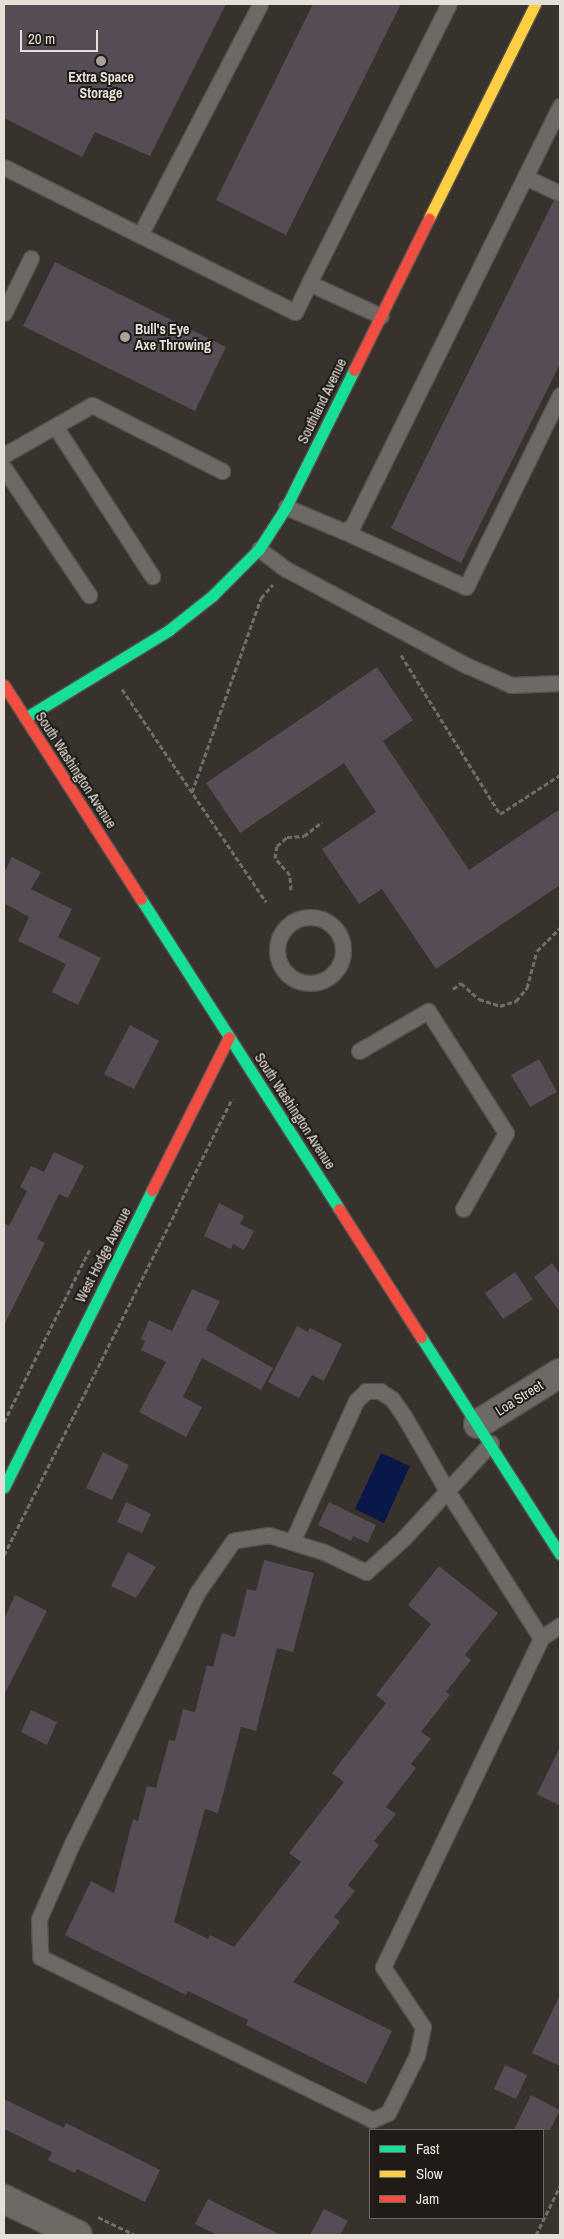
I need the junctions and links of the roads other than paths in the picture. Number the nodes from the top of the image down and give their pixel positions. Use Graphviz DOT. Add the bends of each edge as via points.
graph roads {
  1 [pos="260,4"];
  2 [pos="449,4"];
  3 [pos="535,4"];
  4 [pos="560,106"];
  5 [pos="4,167"];
  6 [pos="525,177"];
  7 [pos="560,193"];
  8 [pos="140,235"];
  9 [pos="31,258"];
  10 [pos="309,283"];
  11 [pos="4,313"];
  12 [pos="381,316"];
  13 [pos="560,395"];
  14 [pos="55,426"];
  15 [pos="4,455"];
  16 [pos="4,468"];
  17 [pos="222,471"];
  18 [pos="286,507"];
  19 [pos="343,531"];
  20 [pos="259,549"];
  21 [pos="152,576"];
  22 [pos="89,595"];
  23 [pos="560,683"];
  24 [pos="4,685"];
  25 [pos="25,718"];
  26 [pos="277,945"];
  27 [pos="229,1036"];
  28 [pos="359,1052"];
  29 [pos="464,1209"];
  30 [pos="560,1373"];
  31 [pos="484,1434"];
  32 [pos="4,1487"];
  33 [pos="446,1489"];
  34 [pos="292,1542"];
  35 [pos="560,1554"];
  36 [pos="560,1625"];
  37 [pos="541,1638"];
  38 [pos="4,2199"];
  39 [pos="78,2235"];
  1 -- 8 [label="lane"];
  2 -- 10 [label="lane"];
  3 -- 12 [label="street, Southland Avenue"];
  4 -- 6 [label="lane"];
  5 -- 8 [label="lane"];
  6 -- 7 [label="lane"];
  6 -- 19 [label="lane" via="352,527"];
  8 -- 10 [label="lane" via="295,312"];
  9 -- 11 [label="lane"];
  10 -- 12 [label="lane"];
  12 -- 18 [label="street, Southland Avenue"];
  13 -- 19 [label="lane" via="466,587"];
  14 -- 15 [label="lane"];
  14 -- 17 [label="lane" via="92,405"];
  14 -- 21 [label="lane"];
  16 -- 22 [label="lane"];
  18 -- 19 [label="lane"];
  18 -- 20 [label="street, Southland Avenue"];
  20 -- 23 [label="lane" via="286,569 511,685"];
  20 -- 25 [label="street, Southland Avenue" via="212,596 169,630"];
  24 -- 25 [label="street, South Washington Avenue"];
  25 -- 27 [label="street, South Washington Avenue"];
  26 -- 26 [label="lane" via="281,966 298,981 316,984 329,977 341,961 342,940 329,923 320,918 308,917 293,923 281,934"];
  27 -- 31 [label="street, South Washington Avenue"];
  27 -- 32 [label="street, West Hodge Avenue"];
  28 -- 29 [label="lane" via="428,1011 506,1133"];
  30 -- 31 [label="street, Loa Street"];
  31 -- 33 [label="lane"];
  31 -- 35 [label="street, South Washington Avenue"];
  33 -- 34 [label="lane" via="404,1538 366,1572 324,1552"];
  33 -- 34 [label="lane" via="392,1399 380,1391 366,1390 356,1401"];
  33 -- 37 [label="lane"];
  34 -- 37 [label="lane" via="269,1535 233,1541 197,1593 71,1846 39,1919 40,1957 372,2120 388,2113 417,2055 423,2028 383,1967"];
  36 -- 37 [label="lane"];
  38 -- 39 [label="street"];
}
